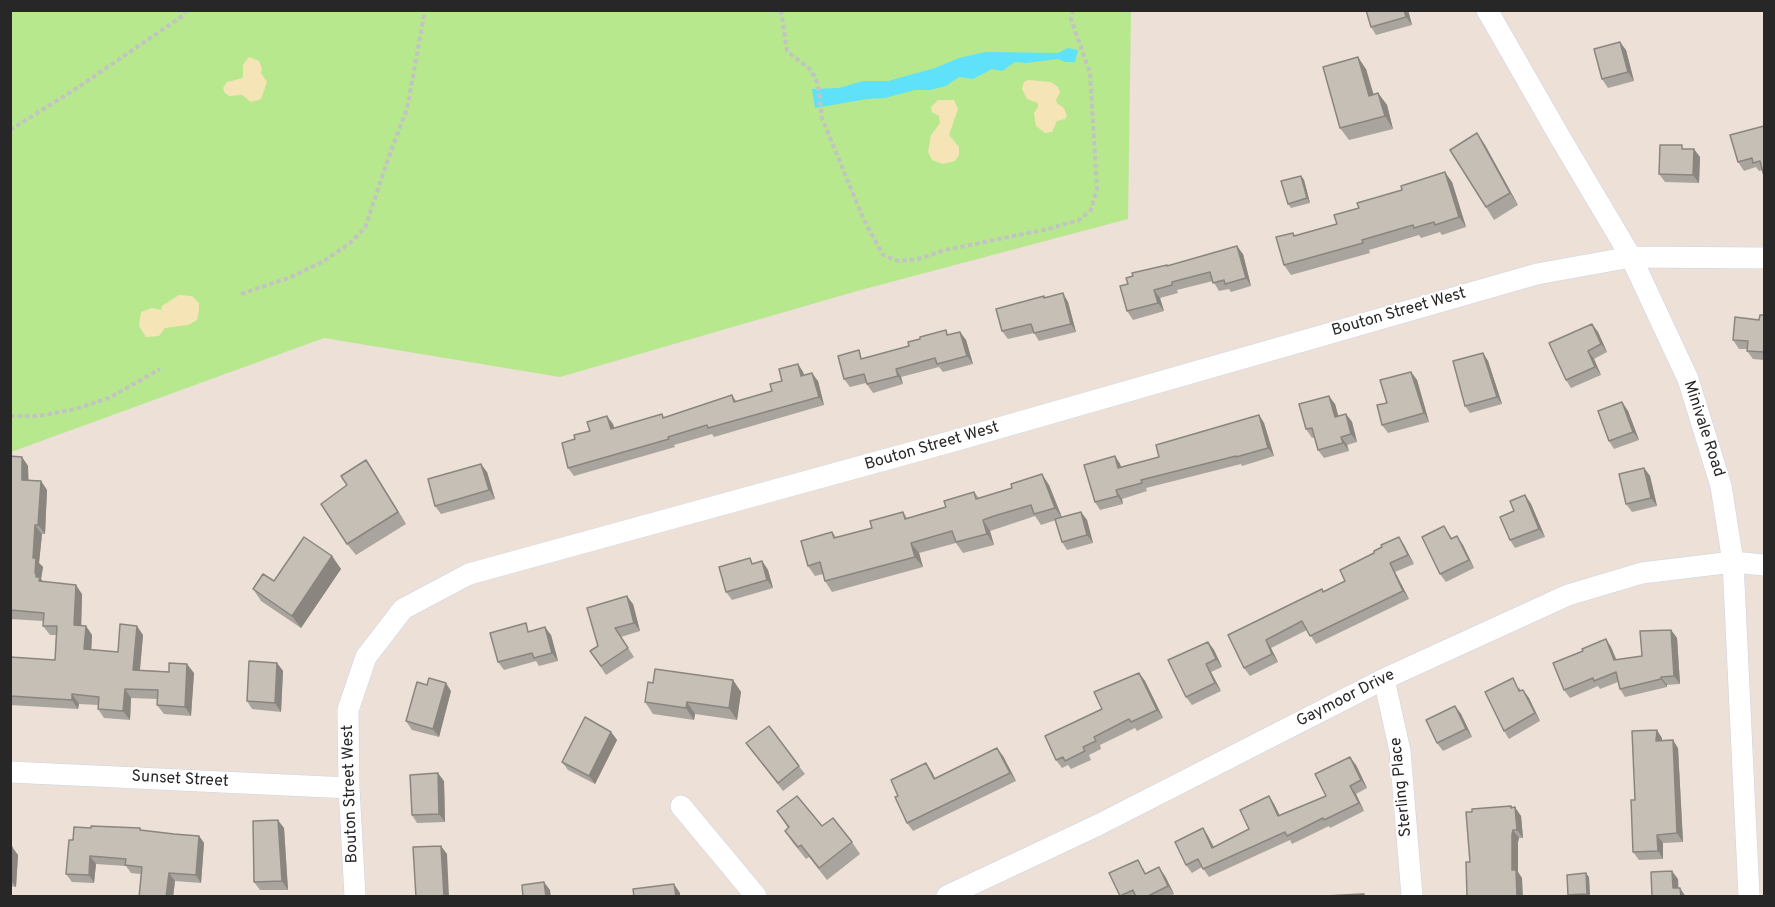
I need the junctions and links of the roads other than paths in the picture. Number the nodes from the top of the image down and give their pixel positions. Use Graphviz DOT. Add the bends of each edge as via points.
graph roads {
  1 [pos="1487,10"];
  2 [pos="1631,256"];
  3 [pos="1764,258"];
  4 [pos="1733,562"];
  5 [pos="1764,565"];
  6 [pos="1384,679"];
  7 [pos="10,772"];
  8 [pos="349,788"];
  9 [pos="681,806"];
  10 [pos="355,897"];
  11 [pos="756,897"];
  12 [pos="947,897"];
  13 [pos="1412,897"];
  14 [pos="1749,897"];
  1 -- 2 [label="street, Minivale Road"];
  2 -- 3 [label="street, Bouton Street West"];
  2 -- 4 [label="street, Minivale Road" via="1688,379 1721,486"];
  2 -- 8 [label="street, Bouton Street West" via="1537,274 969,437 469,574 403,609 366,657 348,710"];
  4 -- 5 [label="street, Gaymoor Drive"];
  4 -- 6 [label="street, Gaymoor Drive" via="1642,573 1568,595"];
  4 -- 14 [label="street, Minivale Road"];
  6 -- 12 [label="street, Gaymoor Drive"];
  6 -- 13 [label="street, Sterling Place" via="1400,751"];
  7 -- 8 [label="street, Sunset Street"];
  8 -- 10 [label="street, Bouton Street West"];
  9 -- 11 [label="street"];
}
